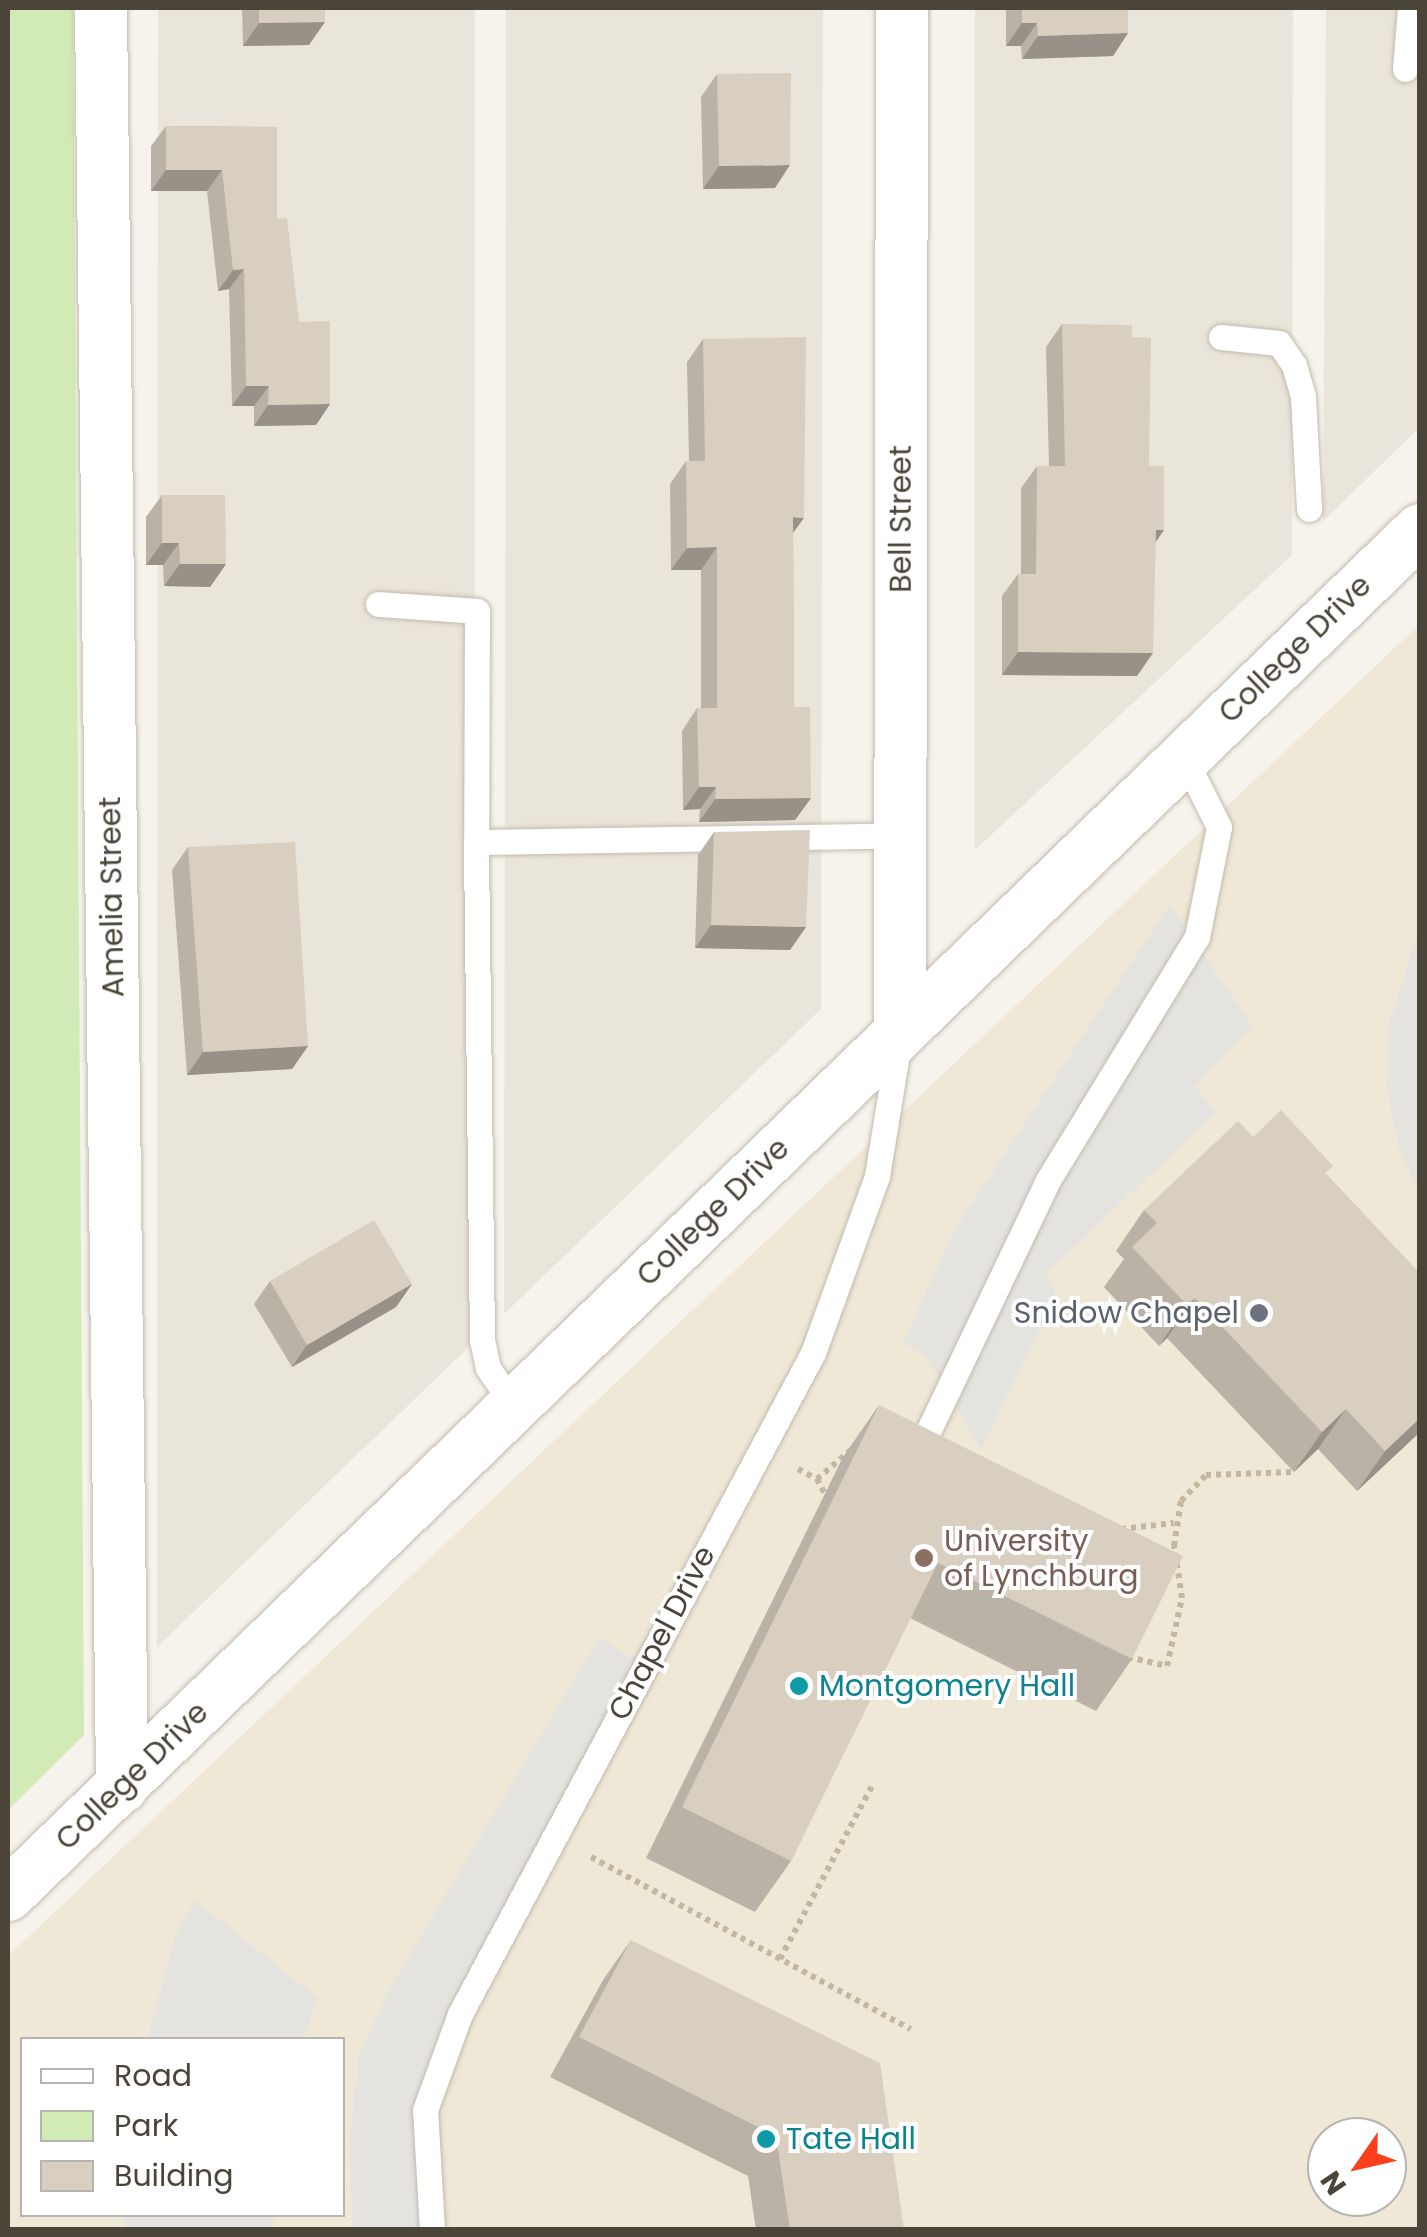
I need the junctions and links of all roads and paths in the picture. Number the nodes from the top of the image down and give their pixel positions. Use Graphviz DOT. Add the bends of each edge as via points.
graph roads {
  1 [pos="101,8"];
  2 [pos="902,8"];
  3 [pos="1410,8"];
  4 [pos="1404,69"];
  5 [pos="1221,337"];
  6 [pos="1309,509"];
  7 [pos="1420,530"];
  8 [pos="378,604"];
  9 [pos="1184,756"];
  10 [pos="900,835"];
  11 [pos="476,842"];
  12 [pos="900,1030"];
  13 [pos="514,1406"];
  14 [pos="916,1457"];
  15 [pos="1294,1472"];
  16 [pos="817,1479"];
  17 [pos="1174,1523"];
  18 [pos="1106,1530"];
  19 [pos="1124,1656"];
  20 [pos="874,1782"];
  21 [pos="122,1787"];
  22 [pos="554,1837"];
  23 [pos="8,1895"];
  24 [pos="780,1960"];
  25 [pos="911,2030"];
  26 [pos="432,2230"];
  1 -- 21 [label="street, Amelia Street"];
  2 -- 10 [label="street, Bell Street"];
  3 -- 4 [label="lane"];
  5 -- 6 [label="lane" via="1279,343 1294,365 1304,397"];
  7 -- 9 [label="street, College Drive"];
  8 -- 11 [label="lane" via="477,611"];
  9 -- 12 [label="street, College Drive"];
  9 -- 14 [label="lane" via="1219,827 1198,937 1048,1180"];
  10 -- 11 [label="lane"];
  10 -- 12 [label="street, Bell Street"];
  11 -- 13 [label="lane" via="482,1340 488,1368"];
  12 -- 13 [label="street, College Drive"];
  12 -- 22 [label="lane, Chapel Drive" via="877,1176 813,1352"];
  13 -- 21 [label="street, College Drive"];
  14 -- 16 [label="path" via="852,1449"];
  15 -- 17 [label="path" via="1206,1475 1181,1500"];
  17 -- 18 [label="path"];
  17 -- 19 [label="path" via="1182,1598 1168,1666"];
  20 -- 24 [label="path"];
  21 -- 23 [label="street, College Drive"];
  22 -- 24 [label="path"];
  22 -- 26 [label="lane, Chapel Drive" via="460,2014 425,2110"];
  24 -- 25 [label="path"];
}
